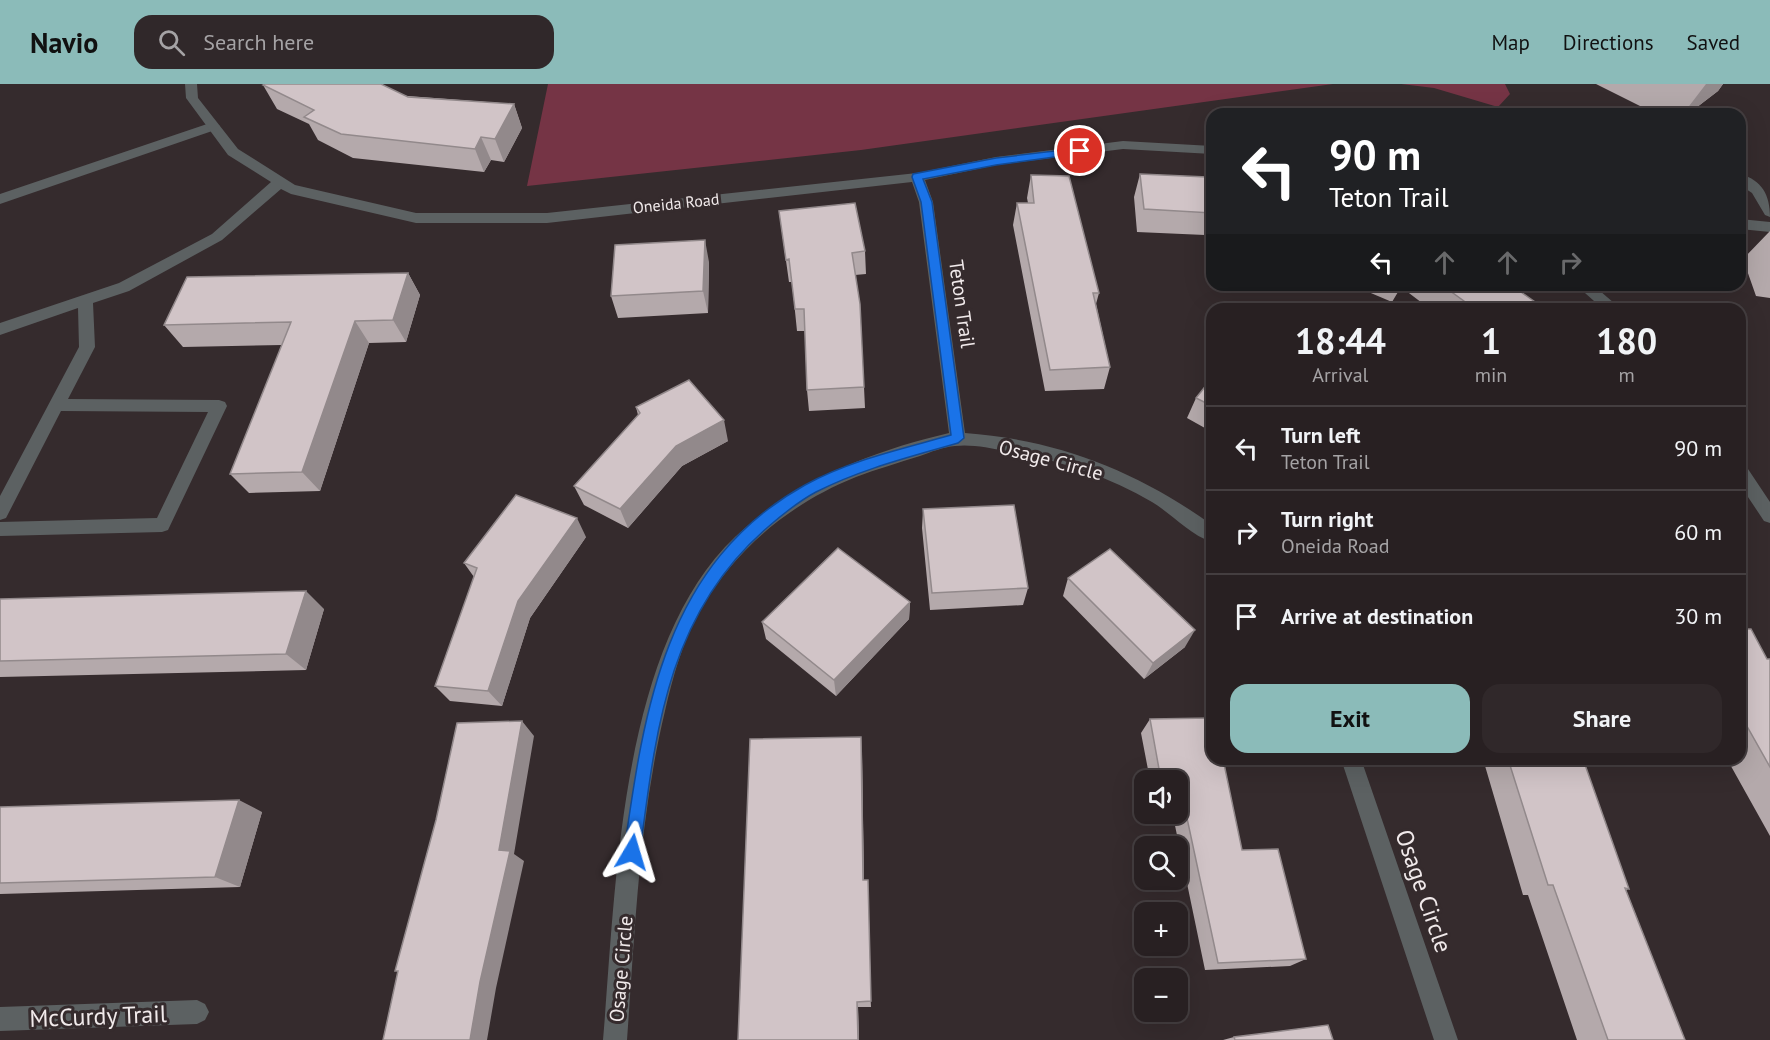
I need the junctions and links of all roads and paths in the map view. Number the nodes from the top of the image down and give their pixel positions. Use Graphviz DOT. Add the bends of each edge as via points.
graph roads {
  1 [pos="191,84"];
  2 [pos="213,126"];
  3 [pos="1206,150"];
  4 [pos="917,177"];
  5 [pos="1746,182"];
  6 [pos="280,183"];
  7 [pos="0,199"];
  8 [pos="1770,212"];
  9 [pos="1746,225"];
  10 [pos="1770,227"];
  11 [pos="1590,291"];
  12 [pos="85,300"];
  13 [pos="1606,303"];
  14 [pos="0,329"];
  15 [pos="57,405"];
  16 [pos="958,438"];
  17 [pos="1746,480"];
  18 [pos="0,513"];
  19 [pos="1770,516"];
  20 [pos="0,530"];
  21 [pos="1206,531"];
  22 [pos="1353,765"];
  23 [pos="197,1012"];
  24 [pos="0,1019"];
  25 [pos="615,1040"];
  26 [pos="1446,1040"];
  1 -- 2 [label="street, Oneida Road" via="192,99"];
  2 -- 6 [label="street, Oneida Road" via="233,152"];
  2 -- 7 [label="street"];
  3 -- 4 [label="street, Oneida Road" via="1123,146 996,161"];
  4 -- 6 [label="street, Oneida Road" via="547,218 416,218 291,189"];
  4 -- 16 [label="street, Teton Trail" via="926,202"];
  5 -- 8 [label="street" via="1757,190"];
  6 -- 12 [label="street" via="217,237 124,287"];
  9 -- 10 [label="street"];
  11 -- 13 [label="street"];
  12 -- 14 [label="street"];
  12 -- 15 [label="street" via="87,347"];
  15 -- 18 [label="street"];
  15 -- 20 [label="street" via="219,406 162,525"];
  16 -- 21 [label="street, Osage Circle" via="1022,447 1081,464 1148,491"];
  16 -- 25 [label="street, Osage Circle" via="876,461 811,489 748,536 696,600 662,682 643,773"];
  17 -- 19 [label="street"];
  22 -- 26 [label="street, Osage Circle"];
  23 -- 24 [label="street, McCurdy Trail"];
}
